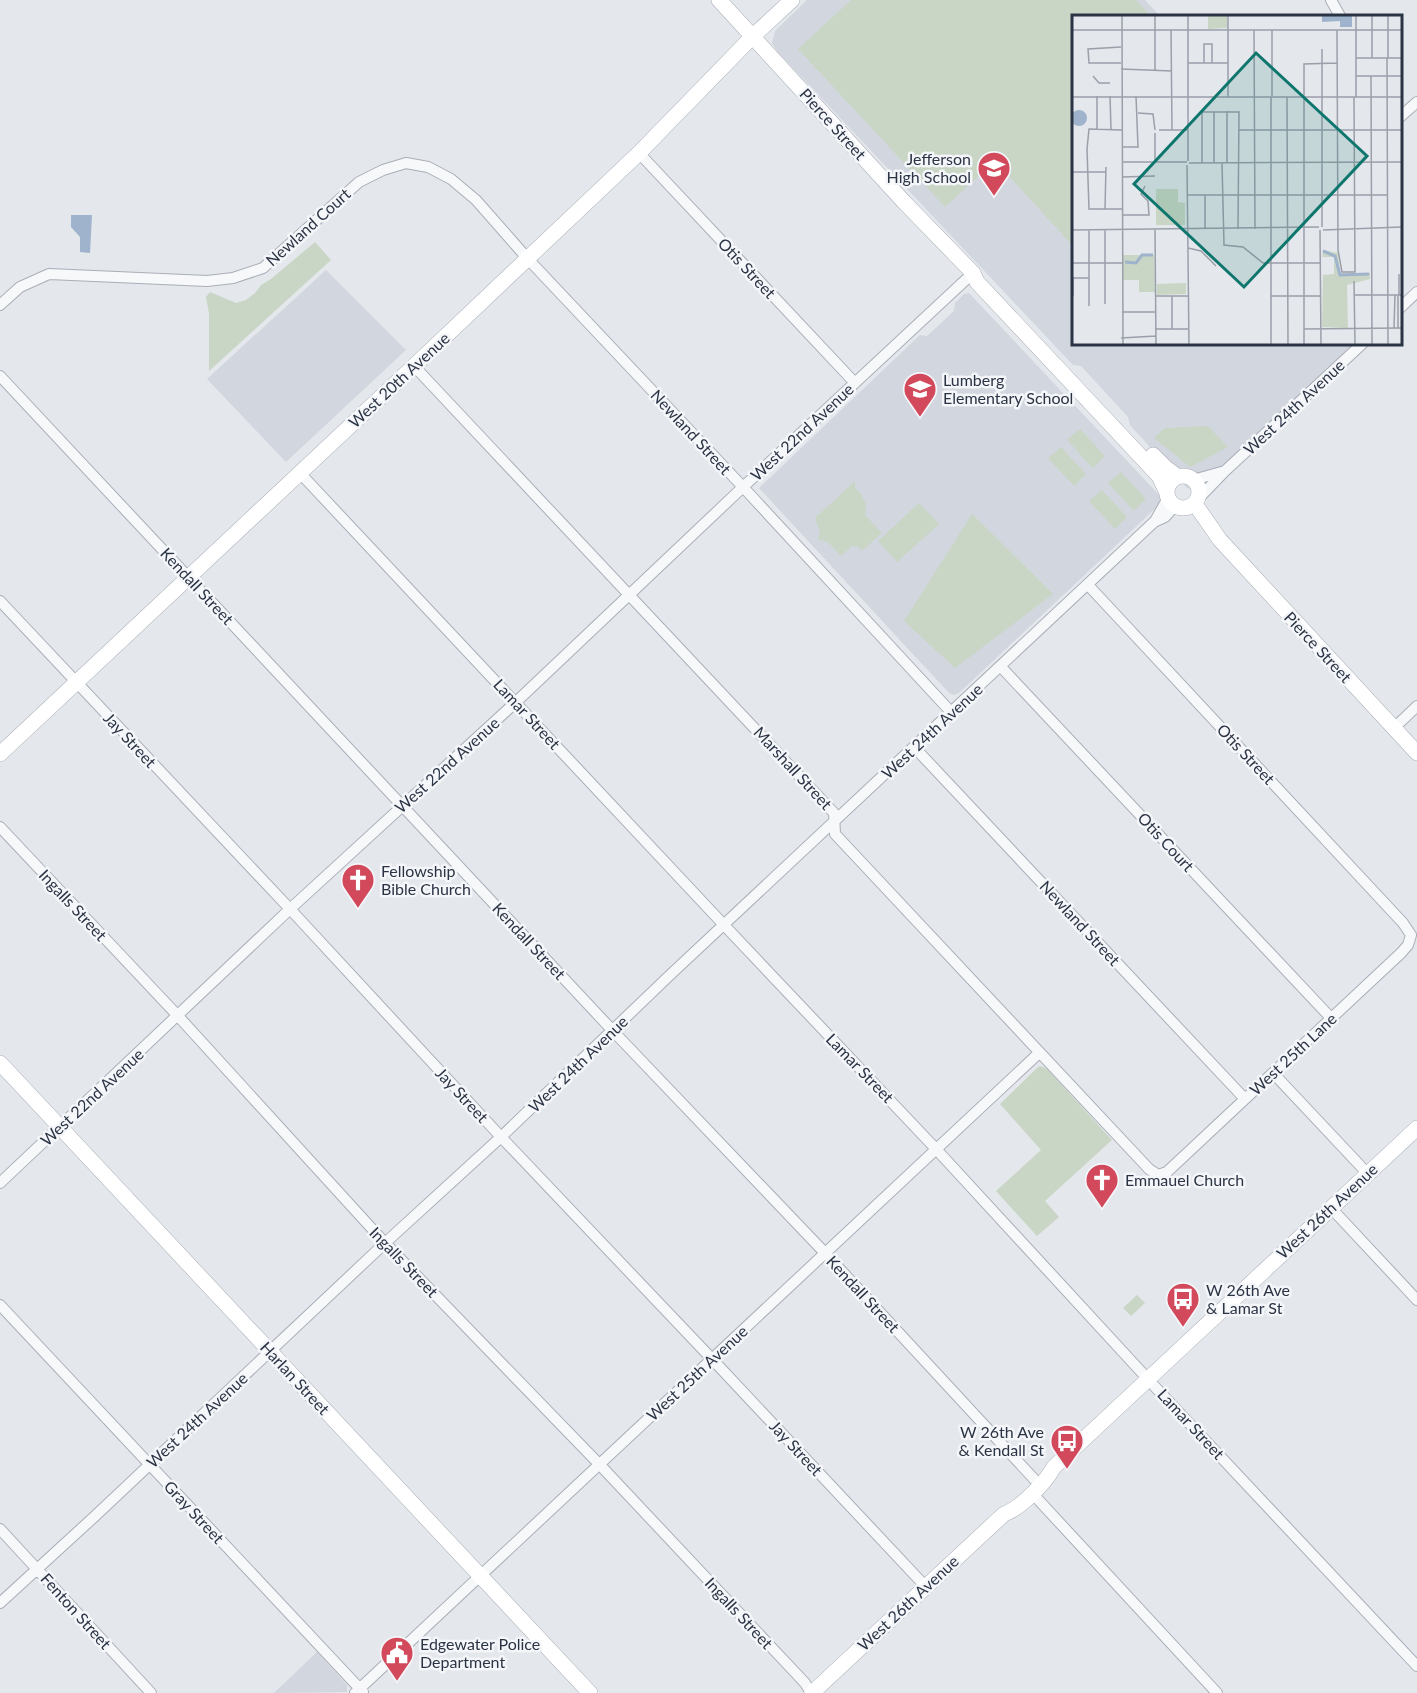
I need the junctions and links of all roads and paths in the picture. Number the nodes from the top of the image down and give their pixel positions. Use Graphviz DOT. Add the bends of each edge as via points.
graph roads {
  1 [pos="719,0"];
  2 [pos="792,0"];
  3 [pos="1330,0"];
  4 [pos="1339,15"];
  5 [pos="753,36"];
  6 [pos="1417,102"];
  7 [pos="1402,116"];
  8 [pos="639,153"];
  9 [pos="526,258"];
  10 [pos="973,273"];
  11 [pos="1417,293"];
  12 [pos="0,305"];
  13 [pos="1402,307"];
  14 [pos="1361,345"];
  15 [pos="414,366"];
  16 [pos="0,376"];
  17 [pos="855,383"];
  18 [pos="1225,471"];
  19 [pos="300,473"];
  20 [pos="1186,479"];
  21 [pos="743,487"];
  22 [pos="1180,502"];
  23 [pos="189,577"];
  24 [pos="1088,585"];
  25 [pos="630,595"];
  26 [pos="0,601"];
  27 [pos="1001,667"];
  28 [pos="76,682"];
  29 [pos="516,702"];
  30 [pos="1417,706"];
  31 [pos="951,712"];
  32 [pos="1393,729"];
  33 [pos="915,748"];
  34 [pos="1417,753"];
  35 [pos="0,754"];
  36 [pos="402,806"];
  37 [pos="835,821"];
  38 [pos="0,827"];
  39 [pos="290,909"];
  40 [pos="1403,923"];
  41 [pos="724,925"];
  42 [pos="178,1016"];
  43 [pos="1331,1018"];
  44 [pos="613,1031"];
  45 [pos="1039,1053"];
  46 [pos="0,1064"];
  47 [pos="1273,1073"];
  48 [pos="1245,1099"];
  49 [pos="60,1127"];
  50 [pos="1417,1128"];
  51 [pos="501,1137"];
  52 [pos="936,1149"];
  53 [pos="1158,1174"];
  54 [pos="1368,1174"];
  55 [pos="0,1183"];
  56 [pos="1331,1208"];
  57 [pos="385,1243"];
  58 [pos="825,1253"];
  59 [pos="1417,1300"];
  60 [pos="0,1305"];
  61 [pos="270,1352"];
  62 [pos="712,1359"];
  63 [pos="1149,1379"];
  64 [pos="149,1465"];
  65 [pos="600,1465"];
  66 [pos="1033,1486"];
  67 [pos="0,1529"];
  68 [pos="37,1568"];
  69 [pos="481,1576"];
  70 [pos="926,1587"];
  71 [pos="0,1603"];
  72 [pos="1417,1666"];
  73 [pos="360,1692"];
  74 [pos="151,1693"];
  75 [pos="590,1693"];
  76 [pos="812,1693"];
  77 [pos="1217,1693"];
  1 -- 5 [label="street, Pierce Street"];
  2 -- 5 [label="street, West 20th Avenue"];
  3 -- 4 [label="street"];
  5 -- 8 [label="street, West 20th Avenue"];
  5 -- 10 [label="street, Pierce Street"];
  6 -- 7 [label="street"];
  8 -- 9 [label="street, West 20th Avenue"];
  8 -- 17 [label="street, Otis Street"];
  9 -- 12 [label="street, Newland Court" via="476,200 451,179 429,167 406,164 359,182 263,268 207,281 49,274 20,287"];
  9 -- 15 [label="street, West 20th Avenue"];
  9 -- 21 [label="street, Newland Street"];
  10 -- 17 [label="street, West 22nd Avenue"];
  10 -- 20 [label="street, Pierce Street" via="983,276 1166,468"];
  10 -- 22 [label="street, Pierce Street" via="977,282"];
  11 -- 13 [label="street"];
  14 -- 18 [label="street, West 24th Avenue"];
  15 -- 19 [label="street, West 20th Avenue"];
  15 -- 25 [label="street, Marshall Street"];
  16 -- 23 [label="street, Kendall Street"];
  17 -- 21 [label="street, West 22nd Avenue"];
  18 -- 20 [label="street, West 24th Avenue"];
  18 -- 22 [label="street, West 24th Avenue"];
  19 -- 23 [label="street, West 20th Avenue"];
  19 -- 29 [label="street, Lamar Street"];
  20 -- 22 [label="street" via="1170,483"];
  20 -- 22 [label="street" via="1199,489"];
  21 -- 25 [label="street, West 22nd Avenue"];
  21 -- 31 [label="street, Newland Street"];
  22 -- 24 [label="street, West 24th Avenue"];
  22 -- 32 [label="street, Pierce Street" via="1220,540"];
  23 -- 28 [label="street, West 20th Avenue"];
  23 -- 36 [label="street, Kendall Street"];
  24 -- 27 [label="street, West 24th Avenue"];
  24 -- 40 [label="street, Otis Street"];
  25 -- 29 [label="street, West 22nd Avenue"];
  25 -- 37 [label="street, Marshall Street" via="834,813"];
  26 -- 28 [label="street, Jay Street"];
  27 -- 31 [label="street, West 24th Avenue"];
  27 -- 43 [label="street, Otis Court"];
  28 -- 35 [label="street, West 20th Avenue"];
  28 -- 39 [label="street, Jay Street"];
  29 -- 36 [label="street, West 22nd Avenue"];
  29 -- 41 [label="street, Lamar Street"];
  30 -- 32 [label="street"];
  31 -- 33 [label="street, West 24th Avenue"];
  32 -- 34 [label="street, Pierce Street"];
  33 -- 37 [label="street, West 24th Avenue"];
  33 -- 48 [label="street, Newland Street"];
  36 -- 39 [label="street, West 22nd Avenue"];
  36 -- 44 [label="street, Kendall Street"];
  37 -- 41 [label="street, West 24th Avenue"];
  37 -- 45 [label="street, Marshall Street" via="835,834"];
  38 -- 42 [label="street, Ingalls Street"];
  39 -- 42 [label="street, West 22nd Avenue"];
  39 -- 51 [label="street, Jay Street"];
  40 -- 43 [label="street, West 25th Lane" via="1411,935 1408,945"];
  41 -- 44 [label="street, West 24th Avenue"];
  41 -- 52 [label="street, Lamar Street"];
  42 -- 49 [label="street, West 22nd Avenue"];
  42 -- 57 [label="street, Ingalls Street"];
  43 -- 47 [label="street, West 25th Lane"];
  44 -- 51 [label="street, West 24th Avenue"];
  44 -- 58 [label="street, Kendall Street"];
  45 -- 52 [label="street, West 25th Avenue"];
  45 -- 53 [label="street, Marshall Street"];
  46 -- 49 [label="street, Harlan Street"];
  47 -- 48 [label="street, West 25th Lane"];
  47 -- 54 [label="street"];
  48 -- 53 [label="street, West 25th Lane" via="1167,1172"];
  49 -- 55 [label="street, West 22nd Avenue"];
  49 -- 61 [label="street, Harlan Street"];
  50 -- 54 [label="street, West 26th Avenue"];
  51 -- 57 [label="street, West 24th Avenue"];
  51 -- 62 [label="street, Jay Street"];
  52 -- 58 [label="street, West 25th Avenue"];
  52 -- 63 [label="street, Lamar Street"];
  54 -- 56 [label="street, West 26th Avenue"];
  56 -- 59 [label="street"];
  56 -- 63 [label="street, West 26th Avenue"];
  57 -- 61 [label="street, West 24th Avenue"];
  57 -- 65 [label="street, Ingalls Street"];
  58 -- 62 [label="street, West 25th Avenue"];
  58 -- 66 [label="street, Kendall Street"];
  60 -- 64 [label="street, Gray Street"];
  61 -- 64 [label="street, West 24th Avenue"];
  61 -- 69 [label="street, Harlan Street"];
  62 -- 65 [label="street, West 25th Avenue"];
  62 -- 70 [label="street, Jay Street"];
  63 -- 66 [label="street, West 26th Avenue" via="1054,1467 1043,1471"];
  63 -- 72 [label="street, Lamar Street"];
  64 -- 68 [label="street, West 24th Avenue"];
  64 -- 73 [label="street, Gray Street"];
  65 -- 69 [label="street, West 25th Avenue"];
  65 -- 76 [label="street, Ingalls Street"];
  66 -- 70 [label="street, West 26th Avenue" via="1013,1510"];
  66 -- 77 [label="street, Kendall Street"];
  67 -- 68 [label="street, Fenton Street"];
  68 -- 71 [label="street, West 24th Avenue"];
  68 -- 74 [label="street, Fenton Street"];
  69 -- 73 [label="street, West 25th Avenue"];
  69 -- 75 [label="street, Harlan Street"];
  70 -- 76 [label="street, West 26th Avenue"];
}
